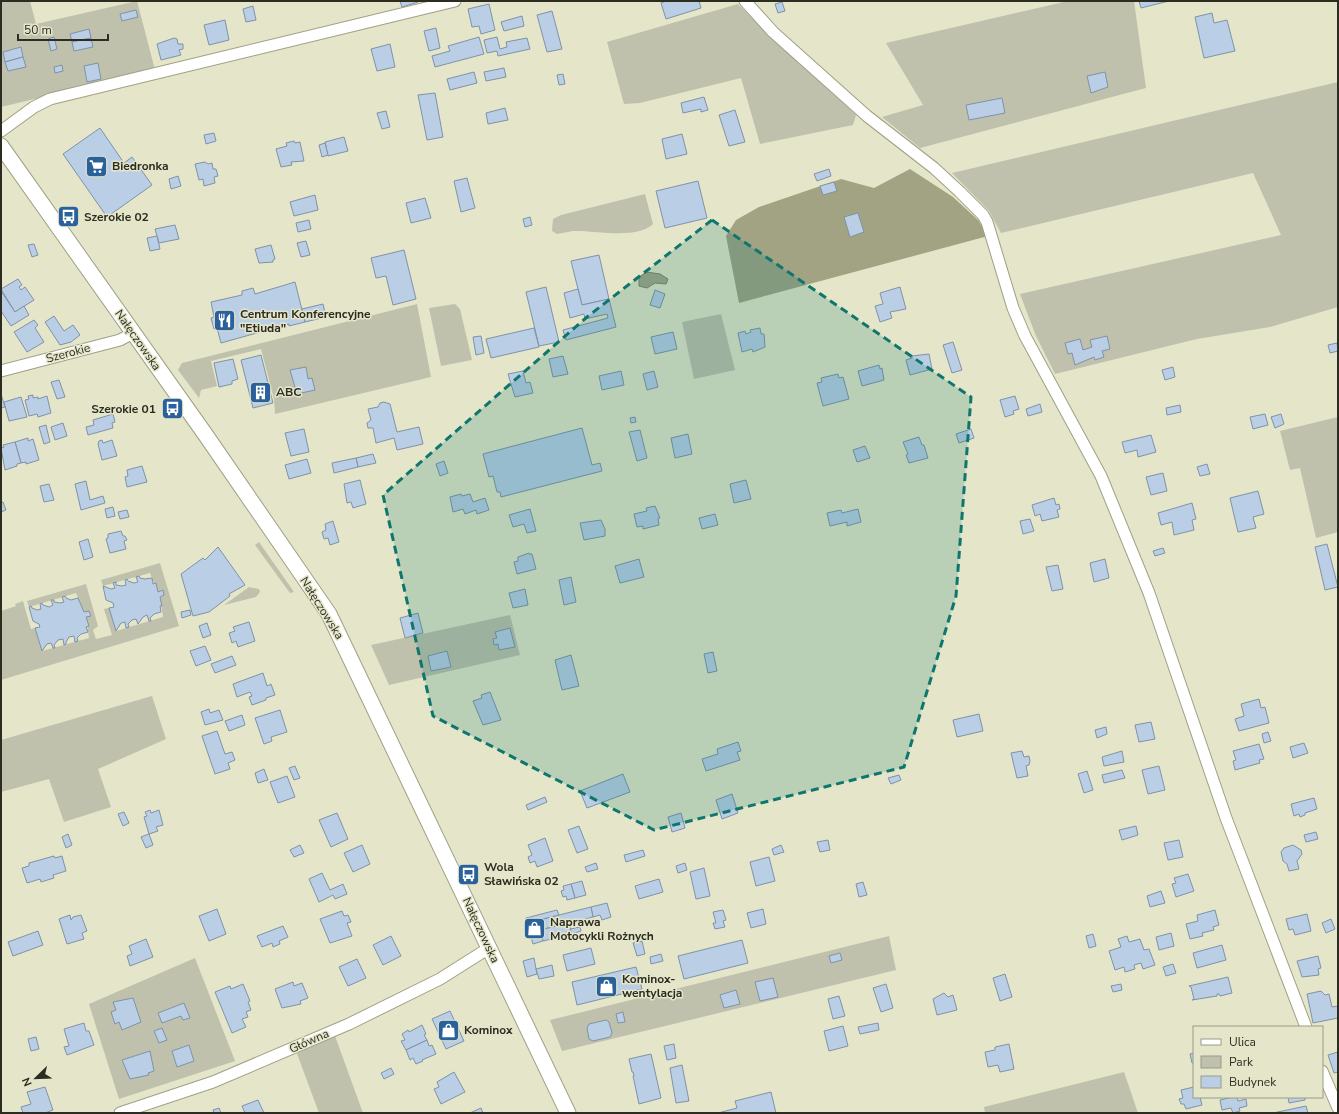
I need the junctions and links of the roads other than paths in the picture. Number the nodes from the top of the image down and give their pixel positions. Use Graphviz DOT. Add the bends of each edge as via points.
graph roads {
  1 [pos="455,1"];
  2 [pos="745,1"];
  3 [pos="1,131"];
  4 [pos="1,146"];
  5 [pos="133,333"];
  6 [pos="1,371"];
  7 [pos="489,948"];
  8 [pos="1306,1026"];
  9 [pos="1323,1073"];
  10 [pos="1338,1108"];
  11 [pos="120,1113"];
  12 [pos="568,1113"];
  1 -- 3 [label="street" via="50,99 34,107"];
  2 -- 8 [label="street" via="773,32 867,116 945,177 987,222 1013,308 1025,336 1100,476 1149,593 1226,818"];
  4 -- 5 [label="main road, Nałęczowska"];
  5 -- 6 [label="street, Szerokie" via="120,340"];
  5 -- 7 [label="main road, Nałęczowska" via="329,614"];
  7 -- 11 [label="street, Główna" via="440,979 349,1024 213,1082"];
  7 -- 12 [label="main road, Nałęczowska"];
  9 -- 10 [label="street"];
}
